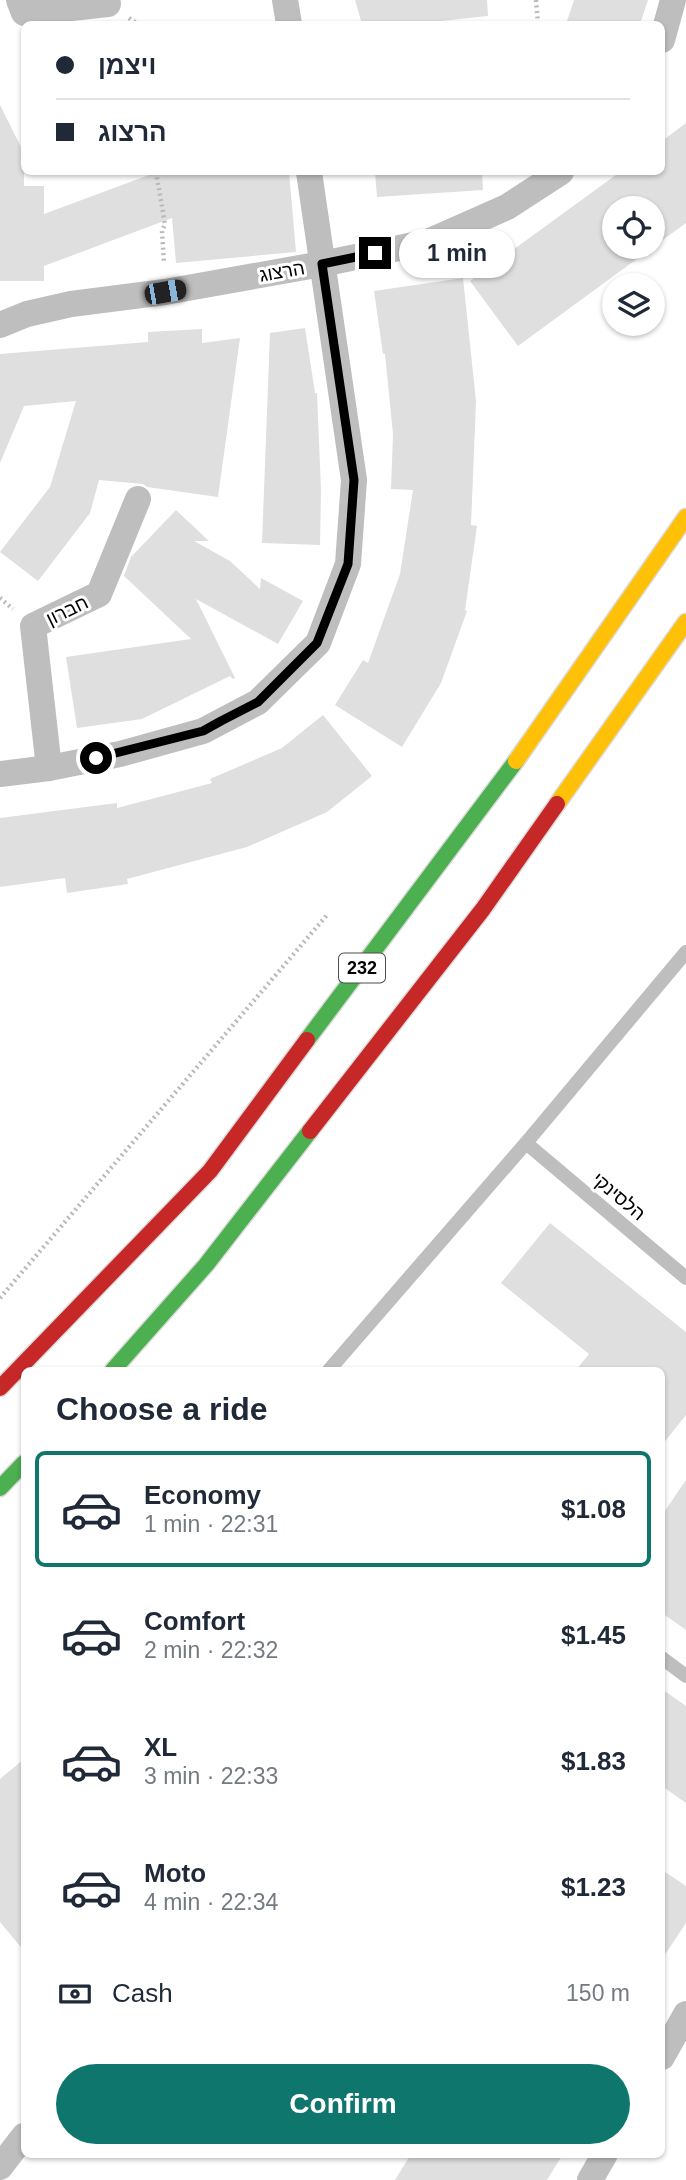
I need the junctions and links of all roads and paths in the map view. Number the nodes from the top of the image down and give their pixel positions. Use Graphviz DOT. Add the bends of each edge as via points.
graph roads {
  1 [pos="19,0"];
  2 [pos="285,0"];
  3 [pos="536,0"];
  4 [pos="673,0"];
  5 [pos="108,4"];
  6 [pos="288,21"];
  7 [pos="538,21"];
  8 [pos="665,29"];
  9 [pos="157,175"];
  10 [pos="309,175"];
  11 [pos="556,175"];
  12 [pos="322,264"];
  13 [pos="165,292"];
  14 [pos="0,308"];
  15 [pos="27,314"];
  16 [pos="0,325"];
  17 [pos="138,499"];
  18 [pos="686,517"];
  19 [pos="686,621"];
  20 [pos="49,768"];
  21 [pos="0,774"];
  22 [pos="327,915"];
  23 [pos="686,952"];
  24 [pos="527,1143"];
  25 [pos="686,1278"];
  26 [pos="0,1298"];
  27 [pos="116,1367"];
  28 [pos="332,1367"];
  29 [pos="0,1388"];
  30 [pos="21,1466"];
  31 [pos="0,1488"];
  32 [pos="665,1660"];
  33 [pos="686,1676"];
  34 [pos="686,2014"];
  35 [pos="665,2052"];
  36 [pos="21,2140"];
  37 [pos="603,2158"];
  38 [pos="0,2167"];
  39 [pos="590,2180"];
  1 -- 5 [label="street" via="24,13"];
  2 -- 6 [label="street"];
  3 -- 7 [label="path"];
  4 -- 8 [label="street"];
  9 -- 13 [label="path" via="165,224"];
  10 -- 12 [label="street"];
  11 -- 12 [label="street, הרצוג" via="507,207 428,242"];
  12 -- 13 [label="street, הרצוג"];
  12 -- 20 [label="street" via="354,480 348,564 317,643 258,702 203,731"];
  13 -- 15 [label="street, הרצוג"];
  14 -- 15 [label="street, הרצוג"];
  15 -- 16 [label="street, הרצוג"];
  17 -- 20 [label="street, חברון" via="99,594 33,626"];
  18 -- 29 [label="main road, 232" via="527,746 211,1171"];
  19 -- 27 [label="main road" via="483,909 206,1265"];
  20 -- 21 [label="street"];
  22 -- 26 [label="path"];
  23 -- 24 [label="lane"];
  24 -- 25 [label="lane, הלסינקי"];
  24 -- 28 [label="lane"];
  30 -- 31 [label="main road"];
  32 -- 33 [label="lane"];
  34 -- 35 [label="street"];
  36 -- 38 [label="street"];
  37 -- 39 [label="street"];
}
